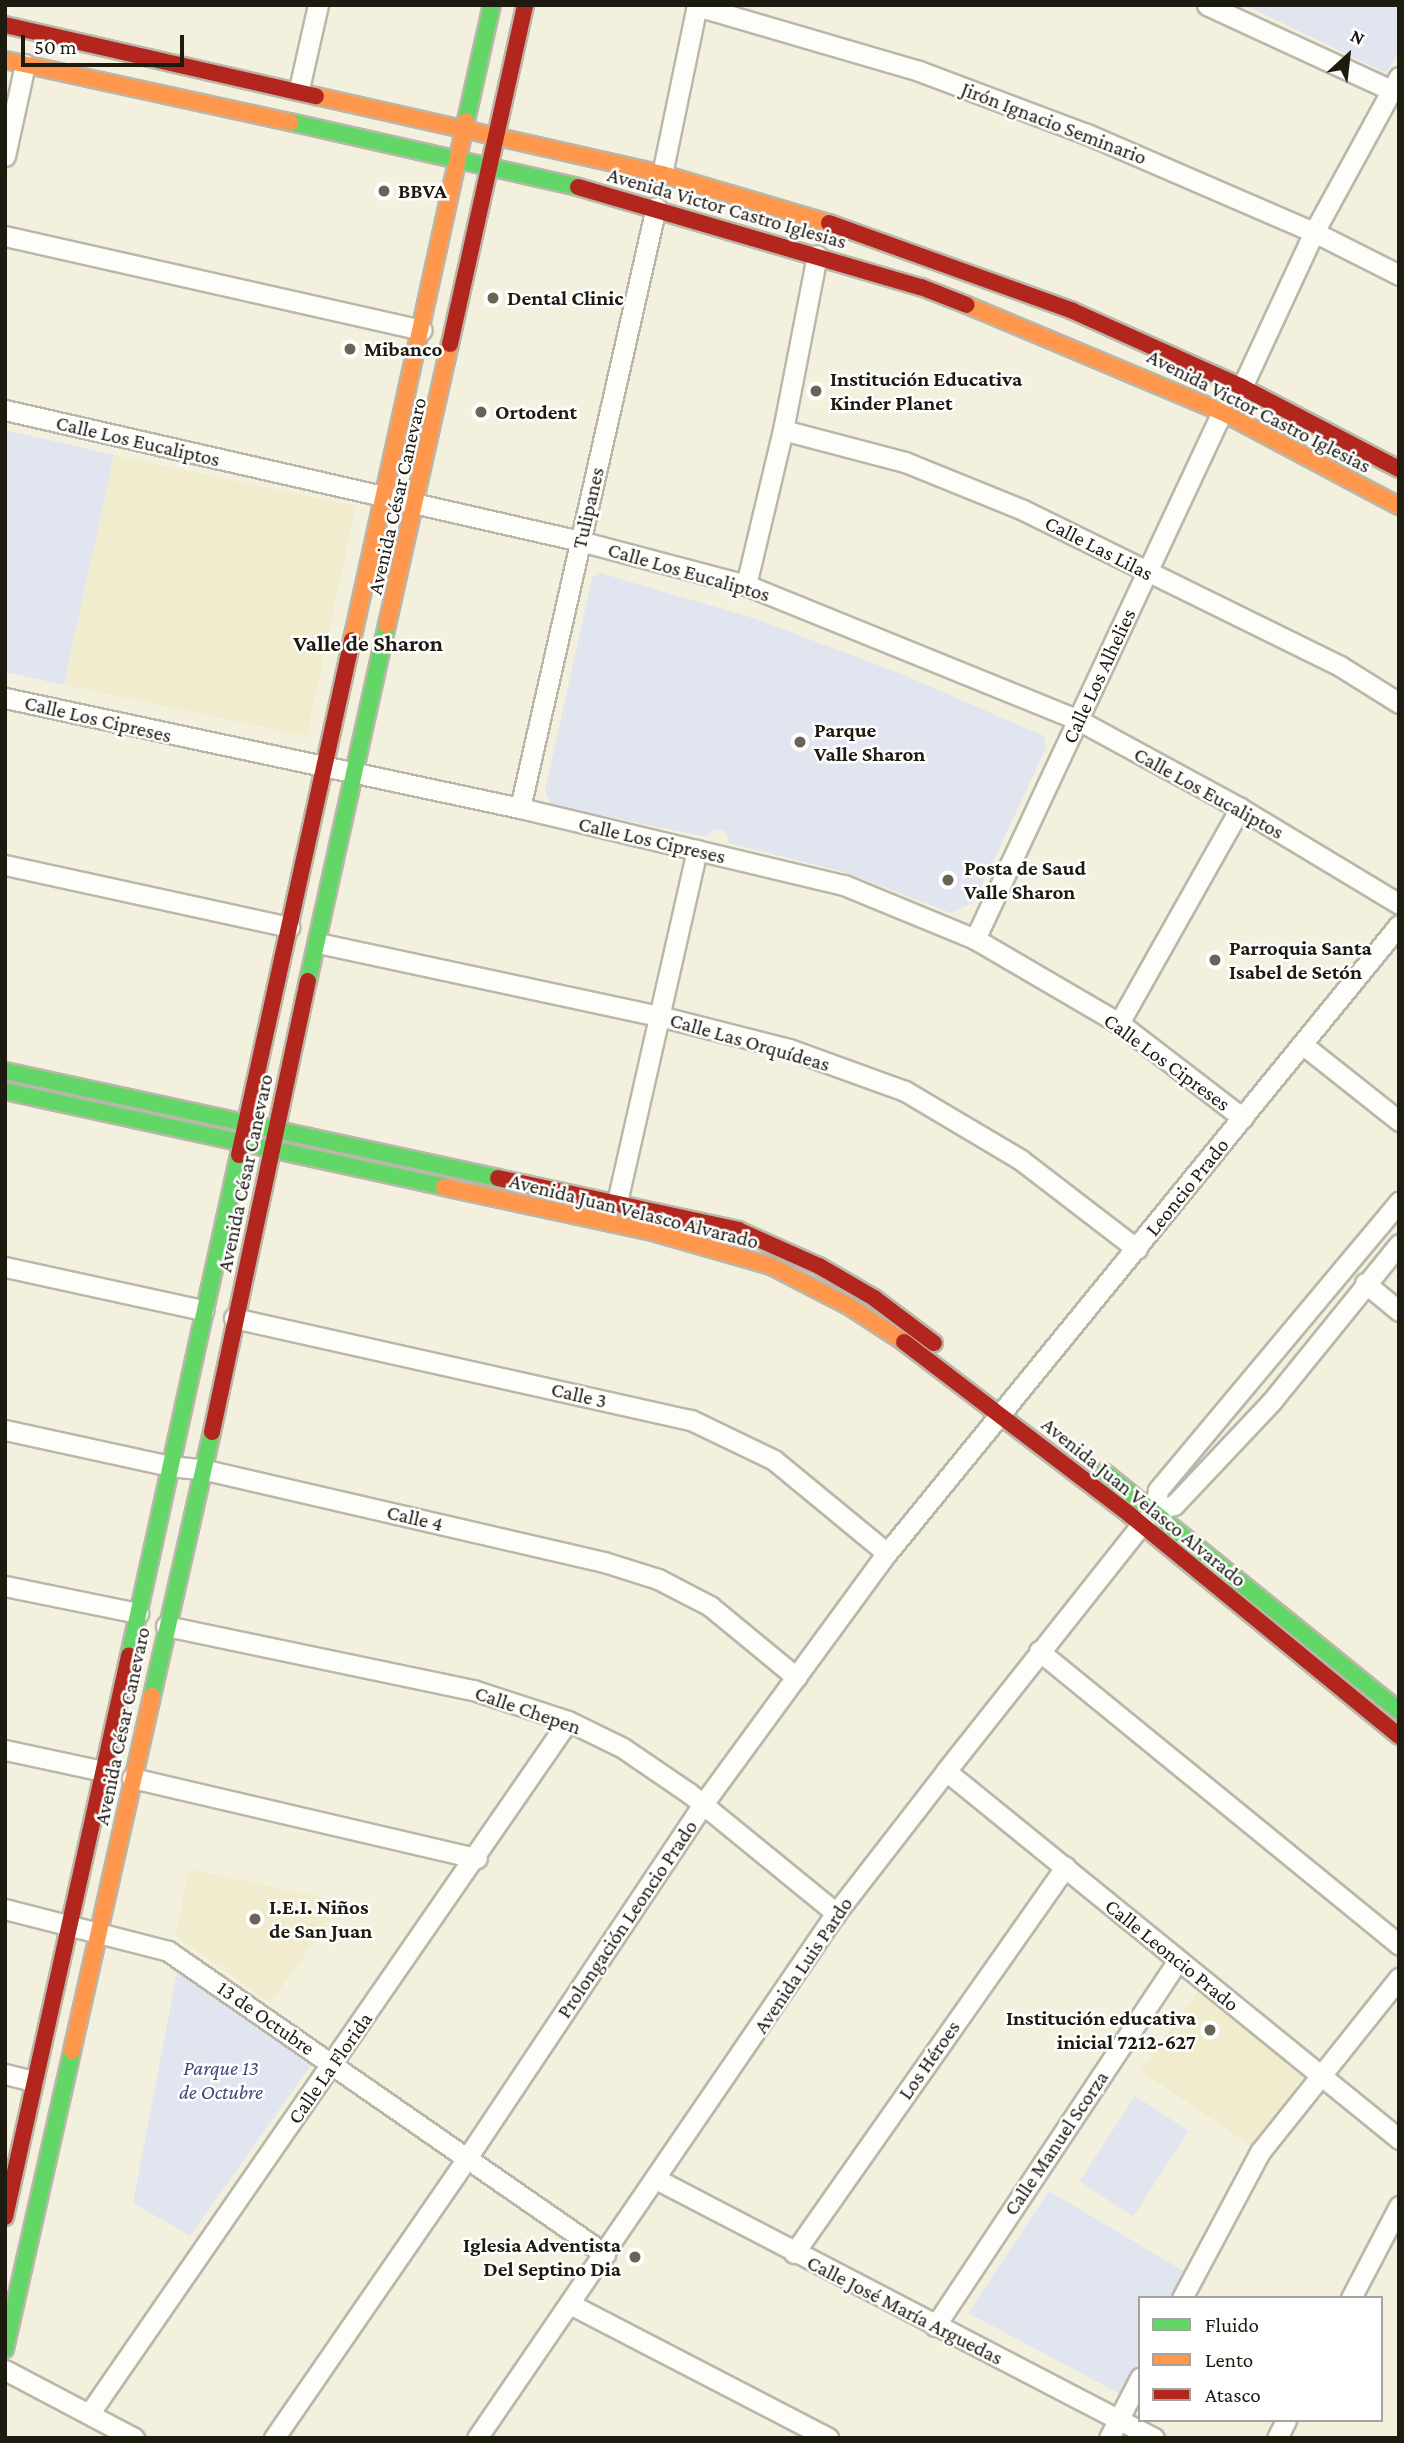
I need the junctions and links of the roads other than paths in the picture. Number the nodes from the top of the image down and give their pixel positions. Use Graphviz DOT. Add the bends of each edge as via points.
graph roads {
  1 [pos="318,5"];
  2 [pos="492,5"];
  3 [pos="525,5"];
  4 [pos="697,6"];
  5 [pos="1218,7"];
  6 [pos="5,25"];
  7 [pos="5,60"];
  8 [pos="25,64"];
  9 [pos="1395,83"];
  10 [pos="299,89"];
  11 [pos="465,127"];
  12 [pos="496,134"];
  13 [pos="5,156"];
  14 [pos="459,159"];
  15 [pos="489,165"];
  16 [pos="662,174"];
  17 [pos="656,207"];
  18 [pos="1314,232"];
  19 [pos="5,236"];
  20 [pos="817,255"];
  21 [pos="1399,275"];
  22 [pos="422,330"];
  23 [pos="1242,387"];
  24 [pos="5,410"];
  25 [pos="1222,412"];
  26 [pos="783,430"];
  27 [pos="1399,468"];
  28 [pos="384,496"];
  29 [pos="417,503"];
  30 [pos="1399,506"];
  31 [pos="580,541"];
  32 [pos="1147,572"];
  33 [pos="746,585"];
  34 [pos="5,698"];
  35 [pos="1399,703"];
  36 [pos="1078,720"];
  37 [pos="324,769"];
  38 [pos="355,776"];
  39 [pos="520,808"];
  40 [pos="1240,808"];
  41 [pos="696,850"];
  42 [pos="5,866"];
  43 [pos="1399,904"];
  44 [pos="1399,925"];
  45 [pos="289,927"];
  46 [pos="975,939"];
  47 [pos="318,943"];
  48 [pos="659,1016"];
  49 [pos="1119,1023"];
  50 [pos="1302,1044"];
  51 [pos="5,1071"];
  52 [pos="5,1091"];
  53 [pos="1243,1118"];
  54 [pos="1399,1121"];
  55 [pos="246,1123"];
  56 [pos="275,1130"];
  57 [pos="244,1144"];
  58 [pos="275,1150"];
  59 [pos="617,1202"];
  60 [pos="1399,1202"];
  61 [pos="1399,1244"];
  62 [pos="1137,1249"];
  63 [pos="5,1267"];
  64 [pos="1365,1283"];
  65 [pos="203,1310"];
  66 [pos="1399,1311"];
  67 [pos="234,1318"];
  68 [pos="948,1353"];
  69 [pos="1008,1404"];
  70 [pos="5,1430"];
  71 [pos="1087,1459"];
  72 [pos="170,1466"];
  73 [pos="201,1469"];
  74 [pos="1147,1518"];
  75 [pos="887,1553"];
  76 [pos="5,1586"];
  77 [pos="138,1613"];
  78 [pos="166,1626"];
  79 [pos="1039,1651"];
  80 [pos="796,1677"];
  81 [pos="1399,1712"];
  82 [pos="568,1721"];
  83 [pos="1399,1736"];
  84 [pos="5,1750"];
  85 [pos="103,1771"];
  86 [pos="946,1771"];
  87 [pos="132,1778"];
  88 [pos="703,1804"];
  89 [pos="477,1858"];
  90 [pos="1065,1867"];
  91 [pos="5,1909"];
  92 [pos="836,1913"];
  93 [pos="70,1924"];
  94 [pos="99,1932"];
  95 [pos="1399,1945"];
  96 [pos="1178,1959"];
  97 [pos="1399,1978"];
  98 [pos="332,2065"];
  99 [pos="5,2074"];
  100 [pos="1318,2074"];
  101 [pos="33,2081"];
  102 [pos="1399,2139"];
  103 [pos="467,2158"];
  104 [pos="658,2180"];
  105 [pos="1399,2206"];
  106 [pos="5,2217"];
  107 [pos="794,2253"];
  108 [pos="605,2254"];
  109 [pos="1183,2296"];
  110 [pos="1352,2296"];
  111 [pos="570,2304"];
  112 [pos="935,2326"];
  113 [pos="5,2348"];
  114 [pos="5,2370"];
  115 [pos="1138,2382"];
  116 [pos="89,2414"];
  117 [pos="1118,2419"];
  118 [pos="1285,2422"];
  119 [pos="485,2435"];
  120 [pos="134,2438"];
  121 [pos="274,2438"];
  122 [pos="828,2438"];
  123 [pos="1109,2438"];
  124 [pos="1154,2438"];
  125 [pos="1277,2438"];
  1 -- 10 [label="street"];
  2 -- 11 [label="street, Avenida César Canevaro"];
  3 -- 12 [label="street, Avenida César Canevaro"];
  4 -- 16 [label="street"];
  4 -- 18 [label="street, Jirón Ignacio Seminario" via="919,71 1087,134"];
  5 -- 9 [label="street"];
  6 -- 10 [label="street, Avenida Victor Castro Iglesias"];
  7 -- 8 [label="street, Avenida Victor Castro Iglesias"];
  8 -- 13 [label="street"];
  8 -- 14 [label="street, Avenida Victor Castro Iglesias"];
  9 -- 18 [label="street"];
  10 -- 11 [label="street, Avenida Victor Castro Iglesias"];
  11 -- 12 [label="street, Avenida Victor Castro Iglesias"];
  11 -- 14 [label="street, Avenida César Canevaro"];
  12 -- 15 [label="street, Avenida César Canevaro"];
  12 -- 16 [label="street, Avenida Victor Castro Iglesias"];
  14 -- 15 [label="street, Avenida Victor Castro Iglesias"];
  14 -- 22 [label="street, Avenida César Canevaro"];
  15 -- 17 [label="street, Avenida Victor Castro Iglesias"];
  15 -- 29 [label="street, Avenida César Canevaro"];
  16 -- 23 [label="street, Avenida Victor Castro Iglesias" via="877,237 1073,311"];
  17 -- 20 [label="street, Avenida Victor Castro Iglesias"];
  17 -- 31 [label="street, Tulipanes"];
  18 -- 21 [label="street, Jirón Ignacio Seminario"];
  18 -- 23 [label="street"];
  19 -- 22 [label="street"];
  20 -- 25 [label="street, Avenida Victor Castro Iglesias" via="922,287"];
  20 -- 26 [label="street"];
  22 -- 28 [label="street, Avenida César Canevaro"];
  23 -- 27 [label="street, Avenida Victor Castro Iglesias"];
  24 -- 28 [label="street, Calle Los Eucaliptos"];
  25 -- 30 [label="street, Avenida Victor Castro Iglesias"];
  25 -- 32 [label="street, Calle Los Alhelies"];
  26 -- 32 [label="street, Calle Las Lilas" via="905,462 1023,510"];
  26 -- 33 [label="street"];
  28 -- 29 [label="street, Calle Los Eucaliptos"];
  28 -- 37 [label="street, Avenida César Canevaro"];
  29 -- 31 [label="street, Calle Los Eucaliptos"];
  29 -- 38 [label="street, Avenida César Canevaro"];
  31 -- 33 [label="street, Calle Los Eucaliptos"];
  31 -- 39 [label="street, Tulipanes"];
  32 -- 35 [label="street, Calle Las Lilas" via="1340,666"];
  32 -- 36 [label="street, Calle Los Alhelies"];
  33 -- 36 [label="street, Calle Los Eucaliptos"];
  34 -- 37 [label="street, Calle Los Cipreses"];
  36 -- 40 [label="street, Calle Los Eucaliptos"];
  36 -- 46 [label="street, Calle Los Alhelies"];
  37 -- 38 [label="street, Calle Los Cipreses"];
  37 -- 45 [label="street, Avenida César Canevaro"];
  38 -- 39 [label="street, Calle Los Cipreses"];
  38 -- 47 [label="street, Avenida César Canevaro"];
  39 -- 41 [label="street, Calle Los Cipreses"];
  40 -- 43 [label="street, Calle Los Eucaliptos"];
  40 -- 49 [label="street"];
  41 -- 46 [label="street, Calle Los Cipreses" via="844,884"];
  41 -- 48 [label="street"];
  42 -- 45 [label="street"];
  44 -- 50 [label="street, Leoncio Prado"];
  45 -- 55 [label="street, Avenida César Canevaro"];
  46 -- 49 [label="street, Calle Los Cipreses"];
  47 -- 48 [label="street, Calle Las Orquídeas"];
  47 -- 56 [label="street, Avenida César Canevaro"];
  48 -- 59 [label="street"];
  48 -- 62 [label="street, Calle Las Orquídeas" via="789,1049 905,1091 1020,1160"];
  49 -- 53 [label="street, Calle Los Cipreses"];
  50 -- 53 [label="street, Leoncio Prado"];
  50 -- 54 [label="street"];
  51 -- 55 [label="street, Avenida Juan Velasco Alvarado"];
  52 -- 57 [label="street, Avenida Juan Velasco Alvarado"];
  53 -- 62 [label="street, Leoncio Prado"];
  55 -- 56 [label="street, Avenida Juan Velasco Alvarado"];
  55 -- 57 [label="street, Avenida César Canevaro"];
  56 -- 58 [label="street, Avenida César Canevaro"];
  56 -- 59 [label="street, Avenida Juan Velasco Alvarado"];
  57 -- 58 [label="street, Avenida Juan Velasco Alvarado"];
  57 -- 65 [label="street, Avenida César Canevaro"];
  58 -- 67 [label="street, Avenida César Canevaro"];
  58 -- 69 [label="street, Avenida Juan Velasco Alvarado" via="656,1233 771,1266 847,1305"];
  59 -- 68 [label="street, Avenida Juan Velasco Alvarado" via="773,1243 874,1298"];
  60 -- 74 [label="street, Avenida Luis Pardo" via="1158,1490"];
  61 -- 64 [label="street, Avenida Luis Pardo"];
  62 -- 69 [label="street, Leoncio Prado"];
  63 -- 65 [label="street"];
  64 -- 66 [label="street"];
  64 -- 74 [label="street, Avenida Luis Pardo" via="1272,1401 1174,1505"];
  65 -- 72 [label="street, Avenida César Canevaro"];
  67 -- 73 [label="street, Avenida César Canevaro"];
  67 -- 75 [label="street, Calle 3" via="691,1420 774,1460"];
  69 -- 74 [label="street, Avenida Juan Velasco Alvarado"];
  69 -- 75 [label="street, Prolongación Leoncio Prado"];
  70 -- 72 [label="street, Calle 4"];
  71 -- 74 [label="street, Avenida Juan Velasco Alvarado"];
  72 -- 73 [label="street, Calle 4"];
  72 -- 77 [label="street, Avenida César Canevaro"];
  73 -- 78 [label="street, Avenida César Canevaro"];
  73 -- 80 [label="street, Calle 4" via="604,1562 658,1579 710,1606"];
  74 -- 79 [label="street, Avenida Luis Pardo"];
  74 -- 81 [label="street, Avenida Juan Velasco Alvarado"];
  74 -- 83 [label="street, Avenida Juan Velasco Alvarado"];
  75 -- 80 [label="street, Prolongación Leoncio Prado"];
  76 -- 77 [label="street"];
  77 -- 85 [label="street, Avenida César Canevaro"];
  78 -- 82 [label="street, Calle Chepen" via="473,1690"];
  78 -- 87 [label="street, Avenida César Canevaro"];
  79 -- 86 [label="street, Avenida Luis Pardo"];
  79 -- 95 [label="street"];
  80 -- 88 [label="street, Prolongación Leoncio Prado"];
  82 -- 88 [label="street, Calle Chepen" via="623,1748"];
  82 -- 89 [label="street, Calle La Florida"];
  84 -- 85 [label="street"];
  85 -- 93 [label="street, Avenida César Canevaro"];
  86 -- 90 [label="street, Calle Leoncio Prado"];
  86 -- 92 [label="street, Avenida Luis Pardo"];
  87 -- 89 [label="street"];
  87 -- 94 [label="street, Avenida César Canevaro"];
  88 -- 92 [label="street, Calle Chepen"];
  88 -- 103 [label="street, Prolongación Leoncio Prado"];
  89 -- 98 [label="street, Calle La Florida"];
  90 -- 96 [label="street, Calle Leoncio Prado"];
  90 -- 107 [label="street, Los Héroes"];
  91 -- 93 [label="street, 13 de Octubre"];
  92 -- 104 [label="street, Avenida Luis Pardo"];
  93 -- 94 [label="street, 13 de Octubre"];
  93 -- 101 [label="street, Avenida César Canevaro"];
  94 -- 98 [label="street, 13 de Octubre" via="168,1951"];
  94 -- 113 [label="street, Avenida César Canevaro"];
  96 -- 100 [label="street, Calle Leoncio Prado"];
  96 -- 112 [label="street, Calle Manuel Scorza"];
  97 -- 100 [label="street"];
  98 -- 103 [label="street, 13 de Octubre"];
  98 -- 116 [label="street, Calle La Florida"];
  99 -- 101 [label="street"];
  100 -- 102 [label="street, Calle Leoncio Prado"];
  100 -- 109 [label="street" via="1260,2152"];
  101 -- 106 [label="street, Avenida César Canevaro"];
  103 -- 108 [label="street, 13 de Octubre"];
  103 -- 121 [label="street, Prolongación Leoncio Prado"];
  104 -- 107 [label="street, Calle José María Arguedas"];
  104 -- 108 [label="street, Avenida Luis Pardo"];
  105 -- 110 [label="street"];
  107 -- 112 [label="street, Calle José María Arguedas"];
  108 -- 111 [label="street, Avenida Luis Pardo"];
  111 -- 119 [label="street, Avenida Luis Pardo"];
  111 -- 122 [label="street"];
  112 -- 117 [label="street, Calle José María Arguedas"];
  114 -- 116 [label="street"];
  115 -- 117 [label="street"];
  116 -- 120 [label="street"];
  117 -- 123 [label="street"];
  117 -- 124 [label="street, Calle José María Arguedas"];
  118 -- 125 [label="street"];
}
